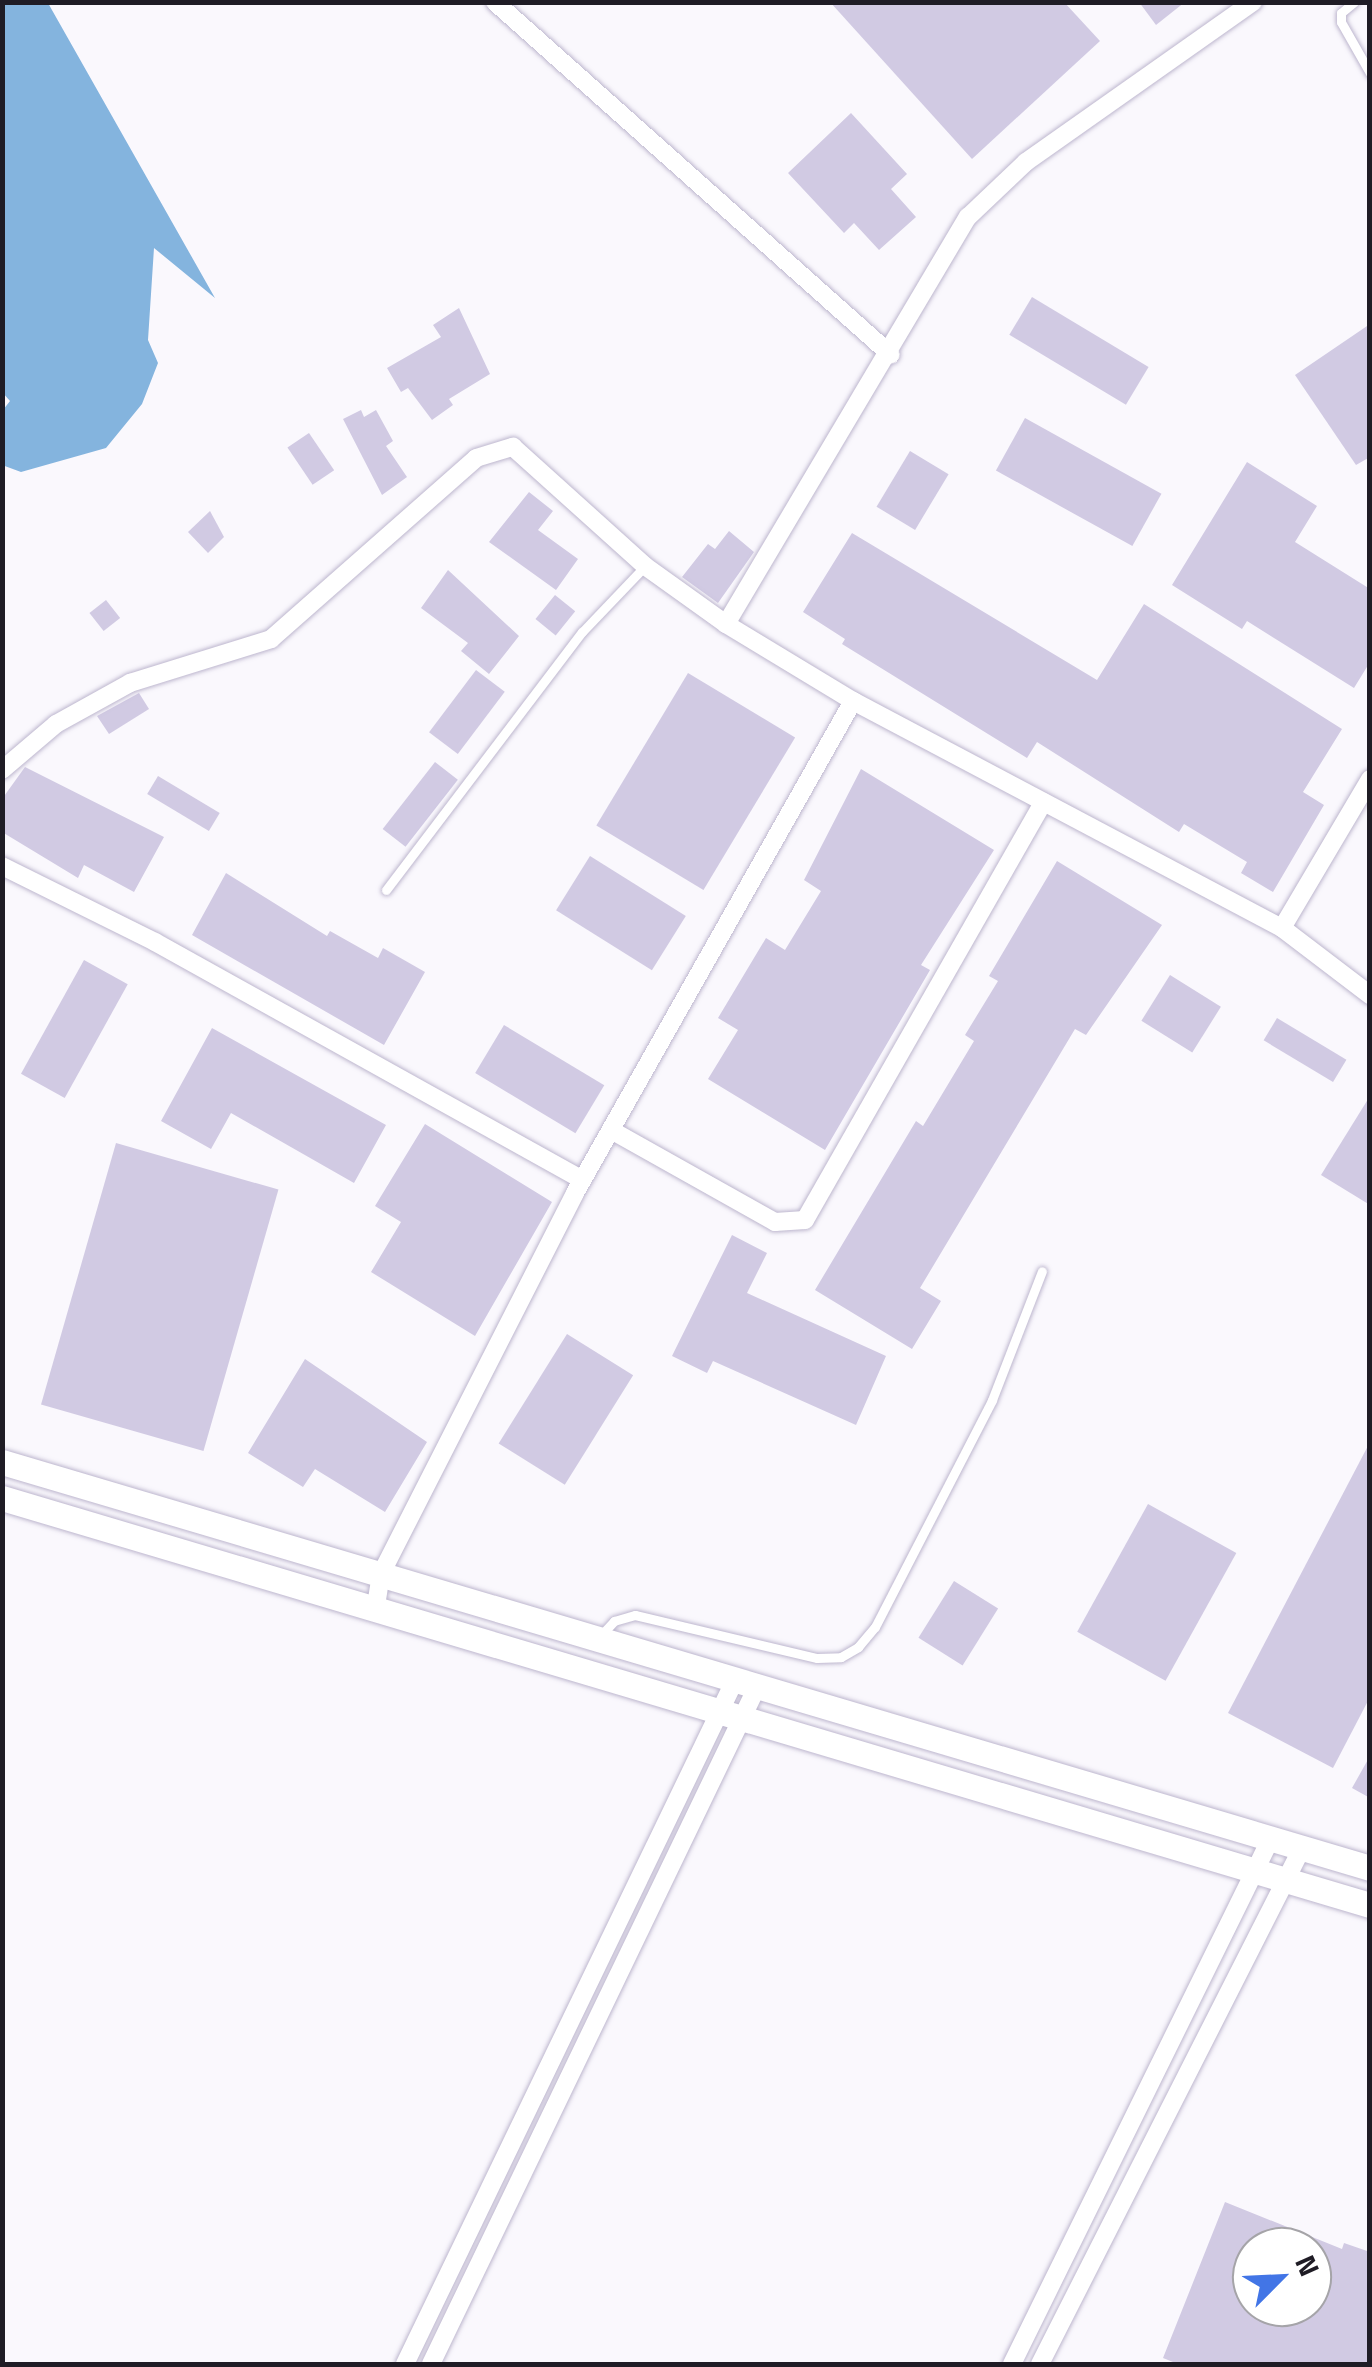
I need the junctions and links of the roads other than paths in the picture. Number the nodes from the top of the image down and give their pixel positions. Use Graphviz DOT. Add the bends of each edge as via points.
graph roads {
  1 [pos="495,2"];
  2 [pos="1252,2"];
  3 [pos="1354,2"];
  4 [pos="1370,73"];
  5 [pos="891,355"];
  6 [pos="645,566"];
  7 [pos="726,624"];
  8 [pos="853,701"];
  9 [pos="2,770"];
  10 [pos="1370,778"];
  11 [pos="1042,802"];
  12 [pos="2,866"];
  13 [pos="386,890"];
  14 [pos="1282,928"];
  15 [pos="1370,995"];
  16 [pos="611,1130"];
  17 [pos="582,1180"];
  18 [pos="1042,1271"];
  19 [pos="2,1462"];
  20 [pos="86,1487"];
  21 [pos="2,1498"];
  22 [pos="78,1522"];
  23 [pos="381,1574"];
  24 [pos="374,1612"];
  25 [pos="597,1640"];
  26 [pos="745,1685"];
  27 [pos="730,1717"];
  28 [pos="1272,1838"];
  29 [pos="1302,1848"];
  30 [pos="1370,1868"];
  31 [pos="1255,1870"];
  32 [pos="1285,1881"];
  33 [pos="1370,1905"];
  34 [pos="406,2364"];
  35 [pos="431,2364"];
  36 [pos="1012,2364"];
  37 [pos="1040,2364"];
  1 -- 5 [label="street"];
  2 -- 5 [label="street" via="997,186 968,217"];
  3 -- 4 [label="lane" via="1341,22"];
  5 -- 7 [label="street"];
  6 -- 7 [label="street"];
  6 -- 9 [label="street" via="528,456 496,449 476,458 277,635 130,683 56,724"];
  6 -- 13 [label="lane" via="582,632"];
  7 -- 8 [label="street"];
  8 -- 11 [label="street"];
  8 -- 16 [label="street"];
  10 -- 14 [label="street"];
  11 -- 14 [label="street"];
  11 -- 16 [label="street" via="806,1220 775,1222"];
  12 -- 17 [label="street" via="155,942"];
  14 -- 15 [label="street"];
  16 -- 17 [label="street"];
  17 -- 23 [label="street"];
  18 -- 25 [label="lane" via="992,1400 875,1627 858,1647 817,1658 635,1615 614,1620"];
  19 -- 20 [label="street"];
  20 -- 22 [label="street"];
  20 -- 23 [label="street"];
  21 -- 22 [label="street"];
  22 -- 24 [label="street"];
  23 -- 24 [label="street"];
  23 -- 25 [label="street"];
  24 -- 27 [label="street"];
  25 -- 26 [label="street"];
  26 -- 27 [label="street"];
  26 -- 28 [label="street"];
  27 -- 31 [label="street"];
  27 -- 34 [label="street"];
  27 -- 35 [label="street"];
  28 -- 29 [label="street"];
  28 -- 31 [label="street"];
  29 -- 30 [label="street"];
  29 -- 32 [label="street"];
  31 -- 32 [label="street"];
  31 -- 36 [label="street"];
  32 -- 33 [label="street"];
  32 -- 37 [label="street"];
}
